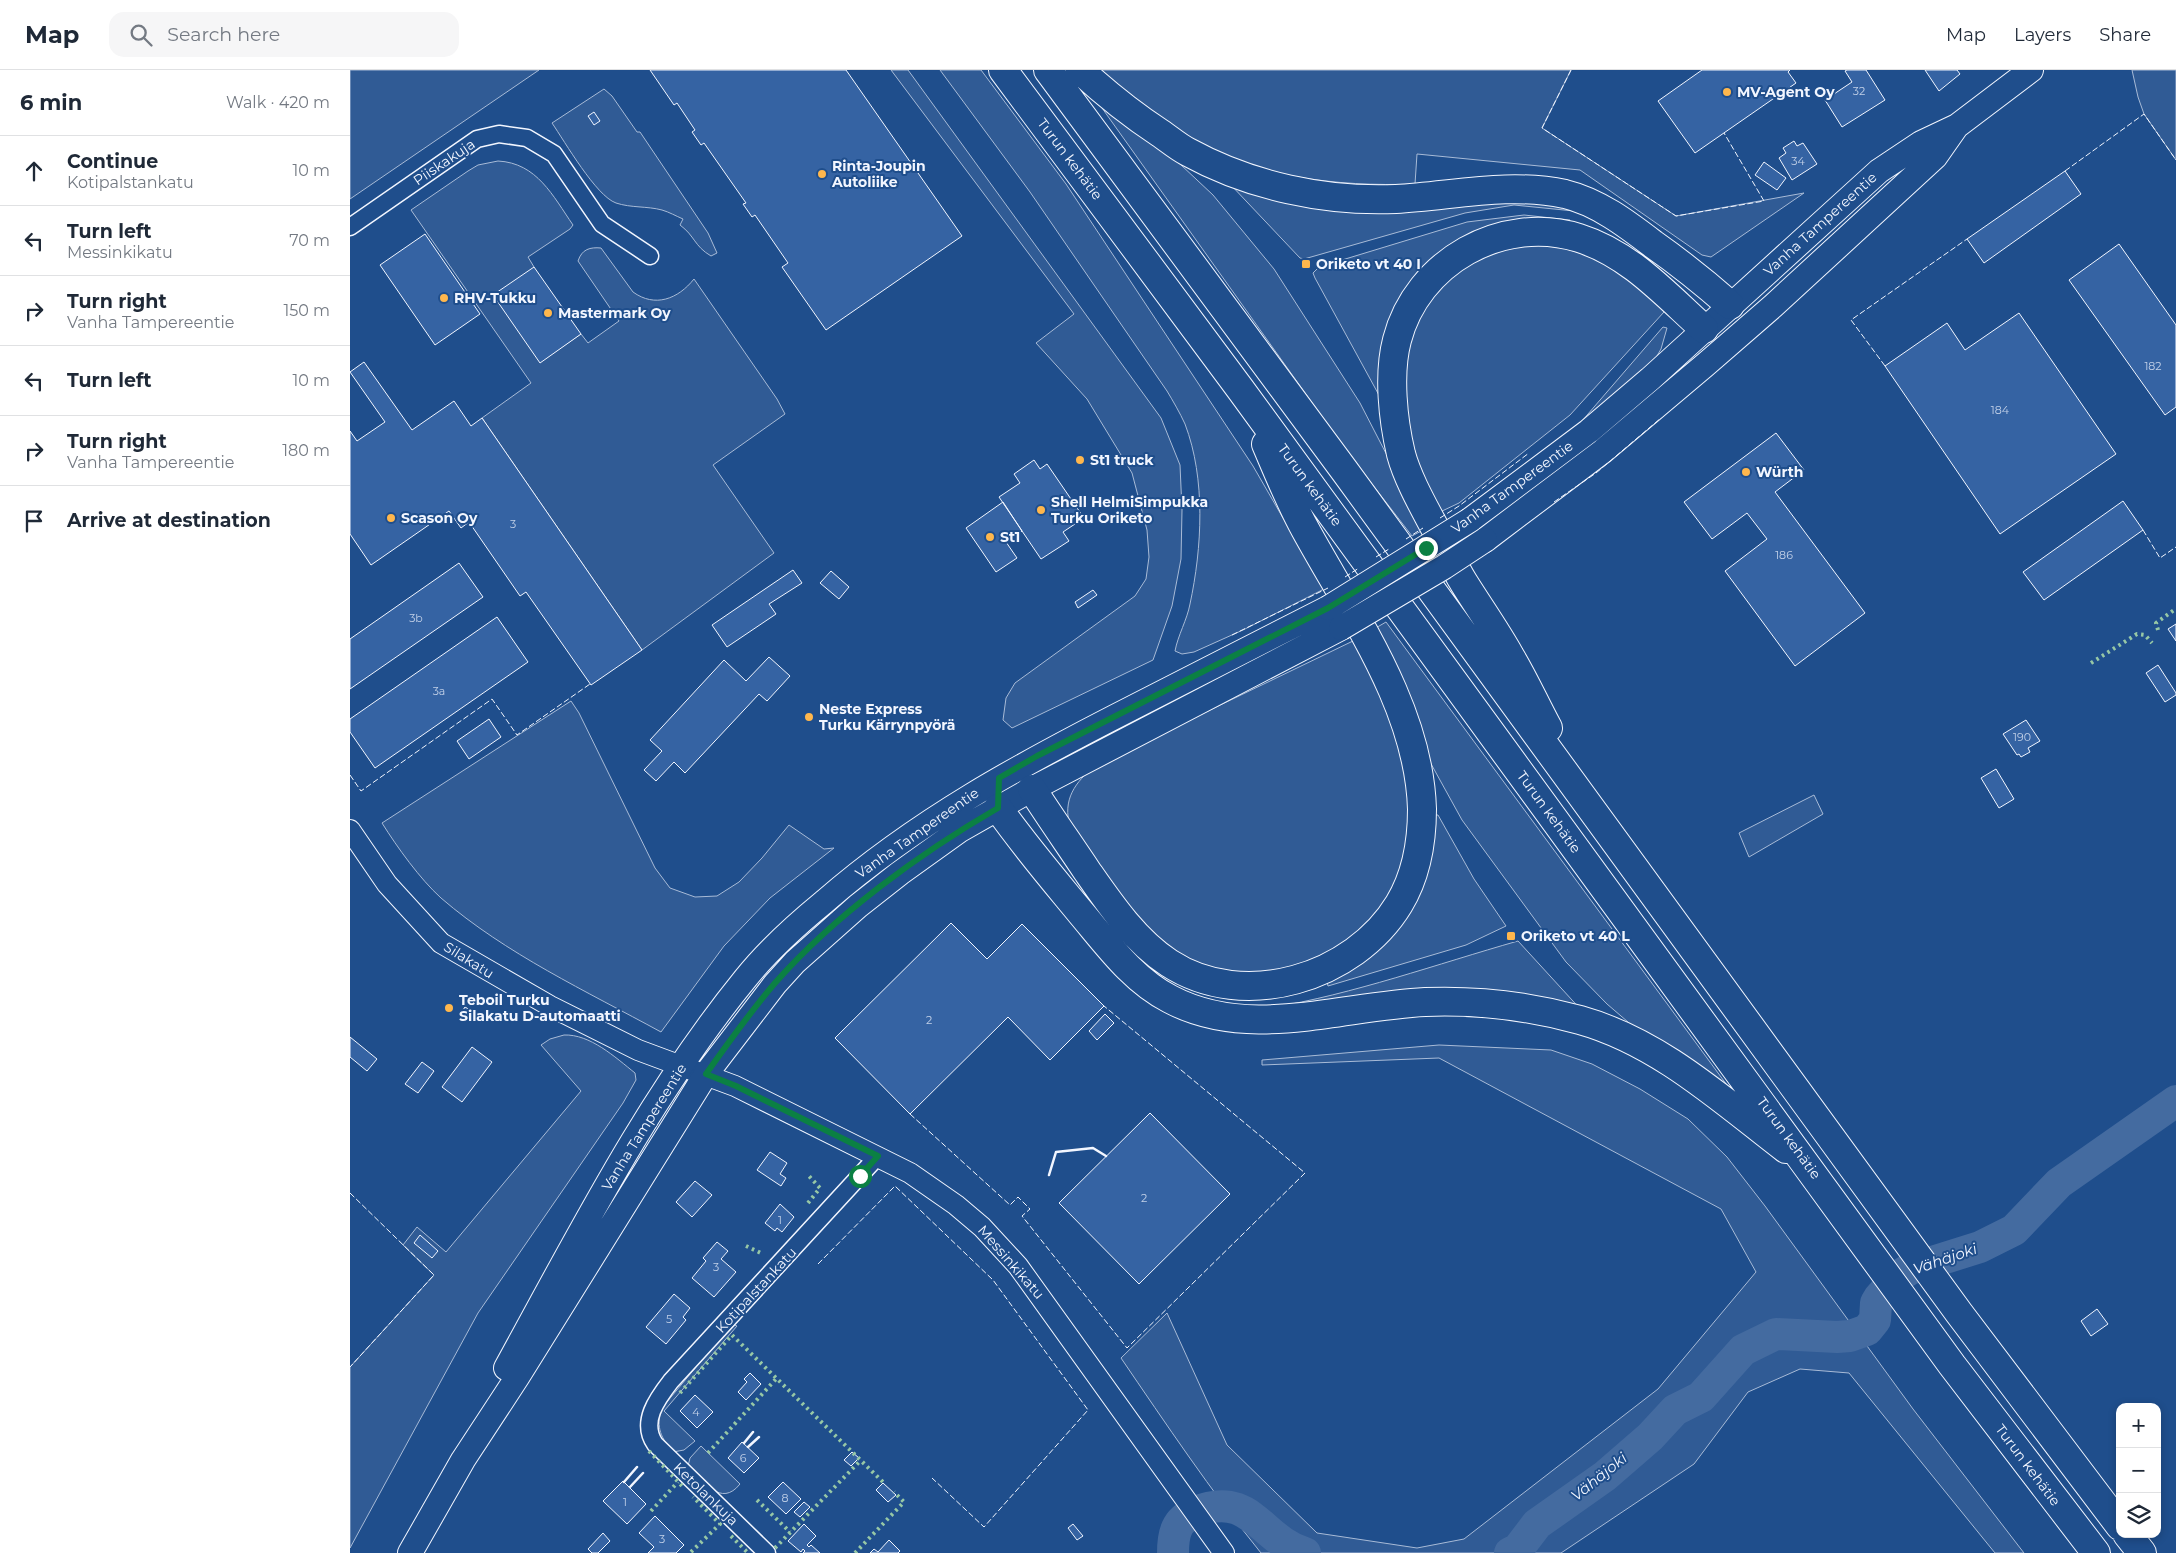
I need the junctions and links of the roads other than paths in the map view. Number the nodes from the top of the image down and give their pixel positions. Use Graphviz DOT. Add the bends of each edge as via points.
graph roads {
  1 [pos="1002,70"];
  2 [pos="1048,70"];
  3 [pos="1080,70"];
  4 [pos="2031,70"];
  5 [pos="1957,126"];
  6 [pos="350,227"];
  7 [pos="650,256"];
  8 [pos="1730,305"];
  9 [pos="1704,329"];
  10 [pos="1737,337"];
  11 [pos="1241,390"];
  12 [pos="999,778"];
  13 [pos="1032,789"];
  14 [pos="1586,803"];
  15 [pos="998,808"];
  16 [pos="350,830"];
  17 [pos="682,1066"];
  18 [pos="706,1074"];
  19 [pos="878,1156"];
  20 [pos="1810,1168"];
  21 [pos="650,1431"];
  22 [pos="463,1460"];
  23 [pos="2116,1521"];
  24 [pos="2130,1538"];
  25 [pos="410,1553"];
  26 [pos="767,1553"];
  27 [pos="1224,1553"];
  28 [pos="2096,1553"];
  29 [pos="2142,1553"];
  1 -- 11 [label="highway, Turun kehätie"];
  2 -- 14 [label="highway"];
  3 -- 8 [label="highway" via="1130,112 1187,152 1241,175 1287,189 1363,199 1426,197 1510,188 1566,195 1623,221 1702,279"];
  4 -- 5 [label="main road, Vanha Tampereentie"];
  5 -- 8 [label="main road, Vanha Tampereentie" via="1920,143 1879,171"];
  5 -- 10 [label="main road, Vanha Tampereentie" via="1935,157"];
  6 -- 7 [label="street, Piiskakuja" via="477,139 499,134 527,138 554,154 602,224"];
  8 -- 9 [label="main road, Vanha Tampereentie"];
  8 -- 10 [label="main road"];
  9 -- 10 [label="main road"];
  9 -- 12 [label="main road, Vanha Tampereentie, bridge" via="1589,431 1470,520 1328,608"];
  9 -- 14 [label="highway" via="1650,279 1611,251 1579,238 1540,232 1515,233 1482,242 1460,253 1427,282 1403,320 1396,341 1392,380 1401,455 1463,581 1511,657"];
  10 -- 13 [label="main road, Vanha Tampereentie, bridge" via="1603,451 1444,567 1341,628"];
  11 -- 13 [label="highway" via="1303,526 1371,644 1414,749 1421,832 1414,869 1400,903 1359,948 1319,971 1288,981 1264,984 1236,985 1208,980 1182,970 1149,948 1107,899"];
  11 -- 20 [label="highway, Turun kehätie"];
  12 -- 13 [label="main road"];
  12 -- 15 [label="main road"];
  12 -- 17 [label="main road, Vanha Tampereentie" via="892,846 802,921 746,977"];
  13 -- 15 [label="main road, Vanha Tampereentie"];
  14 -- 23 [label="highway" via="1958,1313"];
  15 -- 18 [label="main road, Vanha Tampereentie" via="960,830 900,873 822,936 775,984"];
  15 -- 20 [label="highway" via="1022,842 1126,967 1182,1005 1216,1015 1256,1019 1425,1002 1473,1002 1521,1007 1582,1020 1623,1037 1680,1069"];
  16 -- 17 [label="street, Silakatu" via="387,884 441,943 550,1006 638,1050"];
  17 -- 18 [label="street, Silakatu"];
  17 -- 22 [label="main road, Vanha Tampereentie" via="612,1176 504,1370"];
  18 -- 19 [label="street, Messinkikatu"];
  18 -- 22 [label="main road, Vanha Tampereentie"];
  19 -- 21 [label="street, Kotipalstankatu" via="656,1399"];
  19 -- 27 [label="street, Messinkikatu" via="934,1188 1002,1247 1052,1311"];
  20 -- 28 [label="highway, Turun kehätie" via="1952,1365"];
  21 -- 26 [label="street, Ketolankuja" via="655,1444"];
  22 -- 25 [label="main road, Vanha Tampereentie"];
  24 -- 29 [label="highway"];
}
